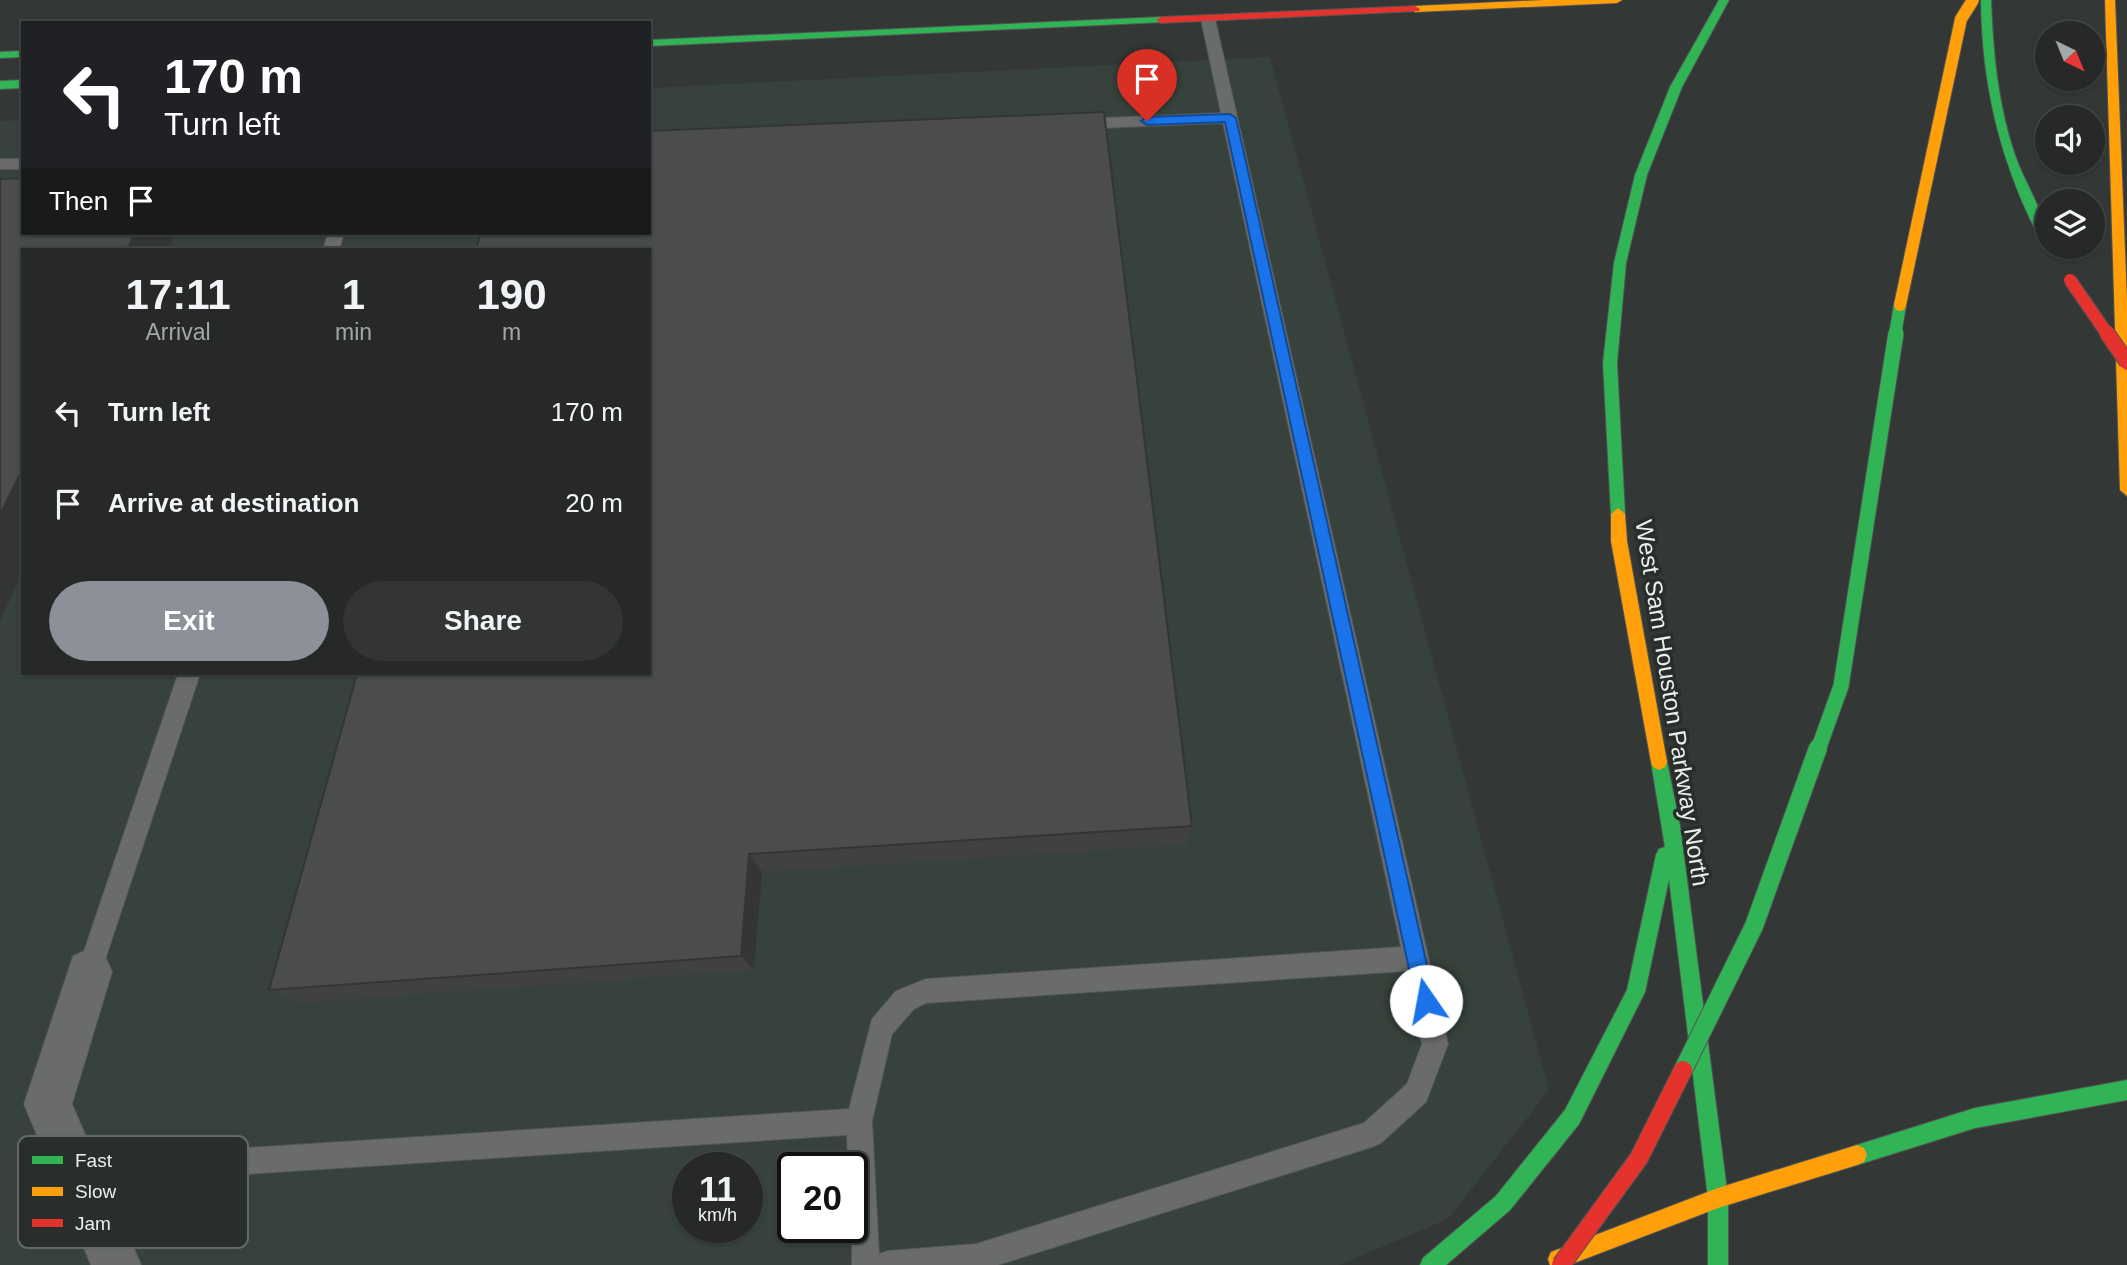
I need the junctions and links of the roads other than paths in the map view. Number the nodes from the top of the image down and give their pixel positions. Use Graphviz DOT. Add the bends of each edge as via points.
graph roads {
  1 [pos="1617,0"];
  2 [pos="1724,0"];
  3 [pos="1973,0"];
  4 [pos="1986,0"];
  5 [pos="2110,0"];
  6 [pos="1387,6"];
  7 [pos="1208,19"];
  8 [pos="651,43"];
  9 [pos="21,54"];
  10 [pos="0,55"];
  11 [pos="21,84"];
  12 [pos="0,85"];
  13 [pos="1230,118"];
  14 [pos="1064,125"];
  15 [pos="0,164"];
  16 [pos="21,164"];
  17 [pos="2035,218"];
  18 [pos="2057,259"];
  19 [pos="2127,362"];
  20 [pos="2127,490"];
  21 [pos="189,675"];
  22 [pos="1671,826"];
  23 [pos="1416,958"];
  24 [pos="89,972"];
  25 [pos="2127,1090"];
  26 [pos="859,1121"];
  27 [pos="62,1136"];
  28 [pos="248,1161"];
  29 [pos="1718,1198"];
  30 [pos="110,1248"];
  31 [pos="116,1265"];
  32 [pos="866,1265"];
  33 [pos="887,1265"];
  34 [pos="1430,1265"];
  35 [pos="1543,1265"];
  36 [pos="1561,1265"];
  37 [pos="1718,1265"];
  1 -- 6 [label="main road"];
  2 -- 22 [label="main road, West Sam Houston Parkway North" via="1676,87 1641,175 1620,263 1610,363 1619,541"];
  3 -- 36 [label="main road, bridge" via="1961,19 1898,312 1841,686 1754,926 1639,1158"];
  4 -- 17 [label="main road" via="1987,73 1994,109 2004,148"];
  5 -- 20 [label="main road, bridge"];
  6 -- 7 [label="main road"];
  7 -- 8 [label="main road"];
  7 -- 13 [label="lane"];
  9 -- 10 [label="main road"];
  11 -- 12 [label="main road"];
  13 -- 14 [label="lane"];
  13 -- 23 [label="lane"];
  15 -- 16 [label="lane"];
  18 -- 19 [label="main road, bridge"];
  21 -- 24 [label="lane"];
  22 -- 29 [label="main road, West Sam Houston Parkway North"];
  22 -- 34 [label="main road" via="1636,992 1572,1117 1503,1203"];
  23 -- 26 [label="lane" via="926,990 905,1000 881,1028"];
  23 -- 33 [label="lane" via="1435,1044 1417,1093 1372,1134 976,1258"];
  24 -- 27 [label="street" via="48,1104"];
  25 -- 29 [label="main road" via="1975,1118"];
  26 -- 28 [label="lane"];
  26 -- 32 [label="lane"];
  29 -- 35 [label="main road"];
  29 -- 37 [label="main road, West Sam Houston Parkway North"];
  30 -- 31 [label="street"];
}
